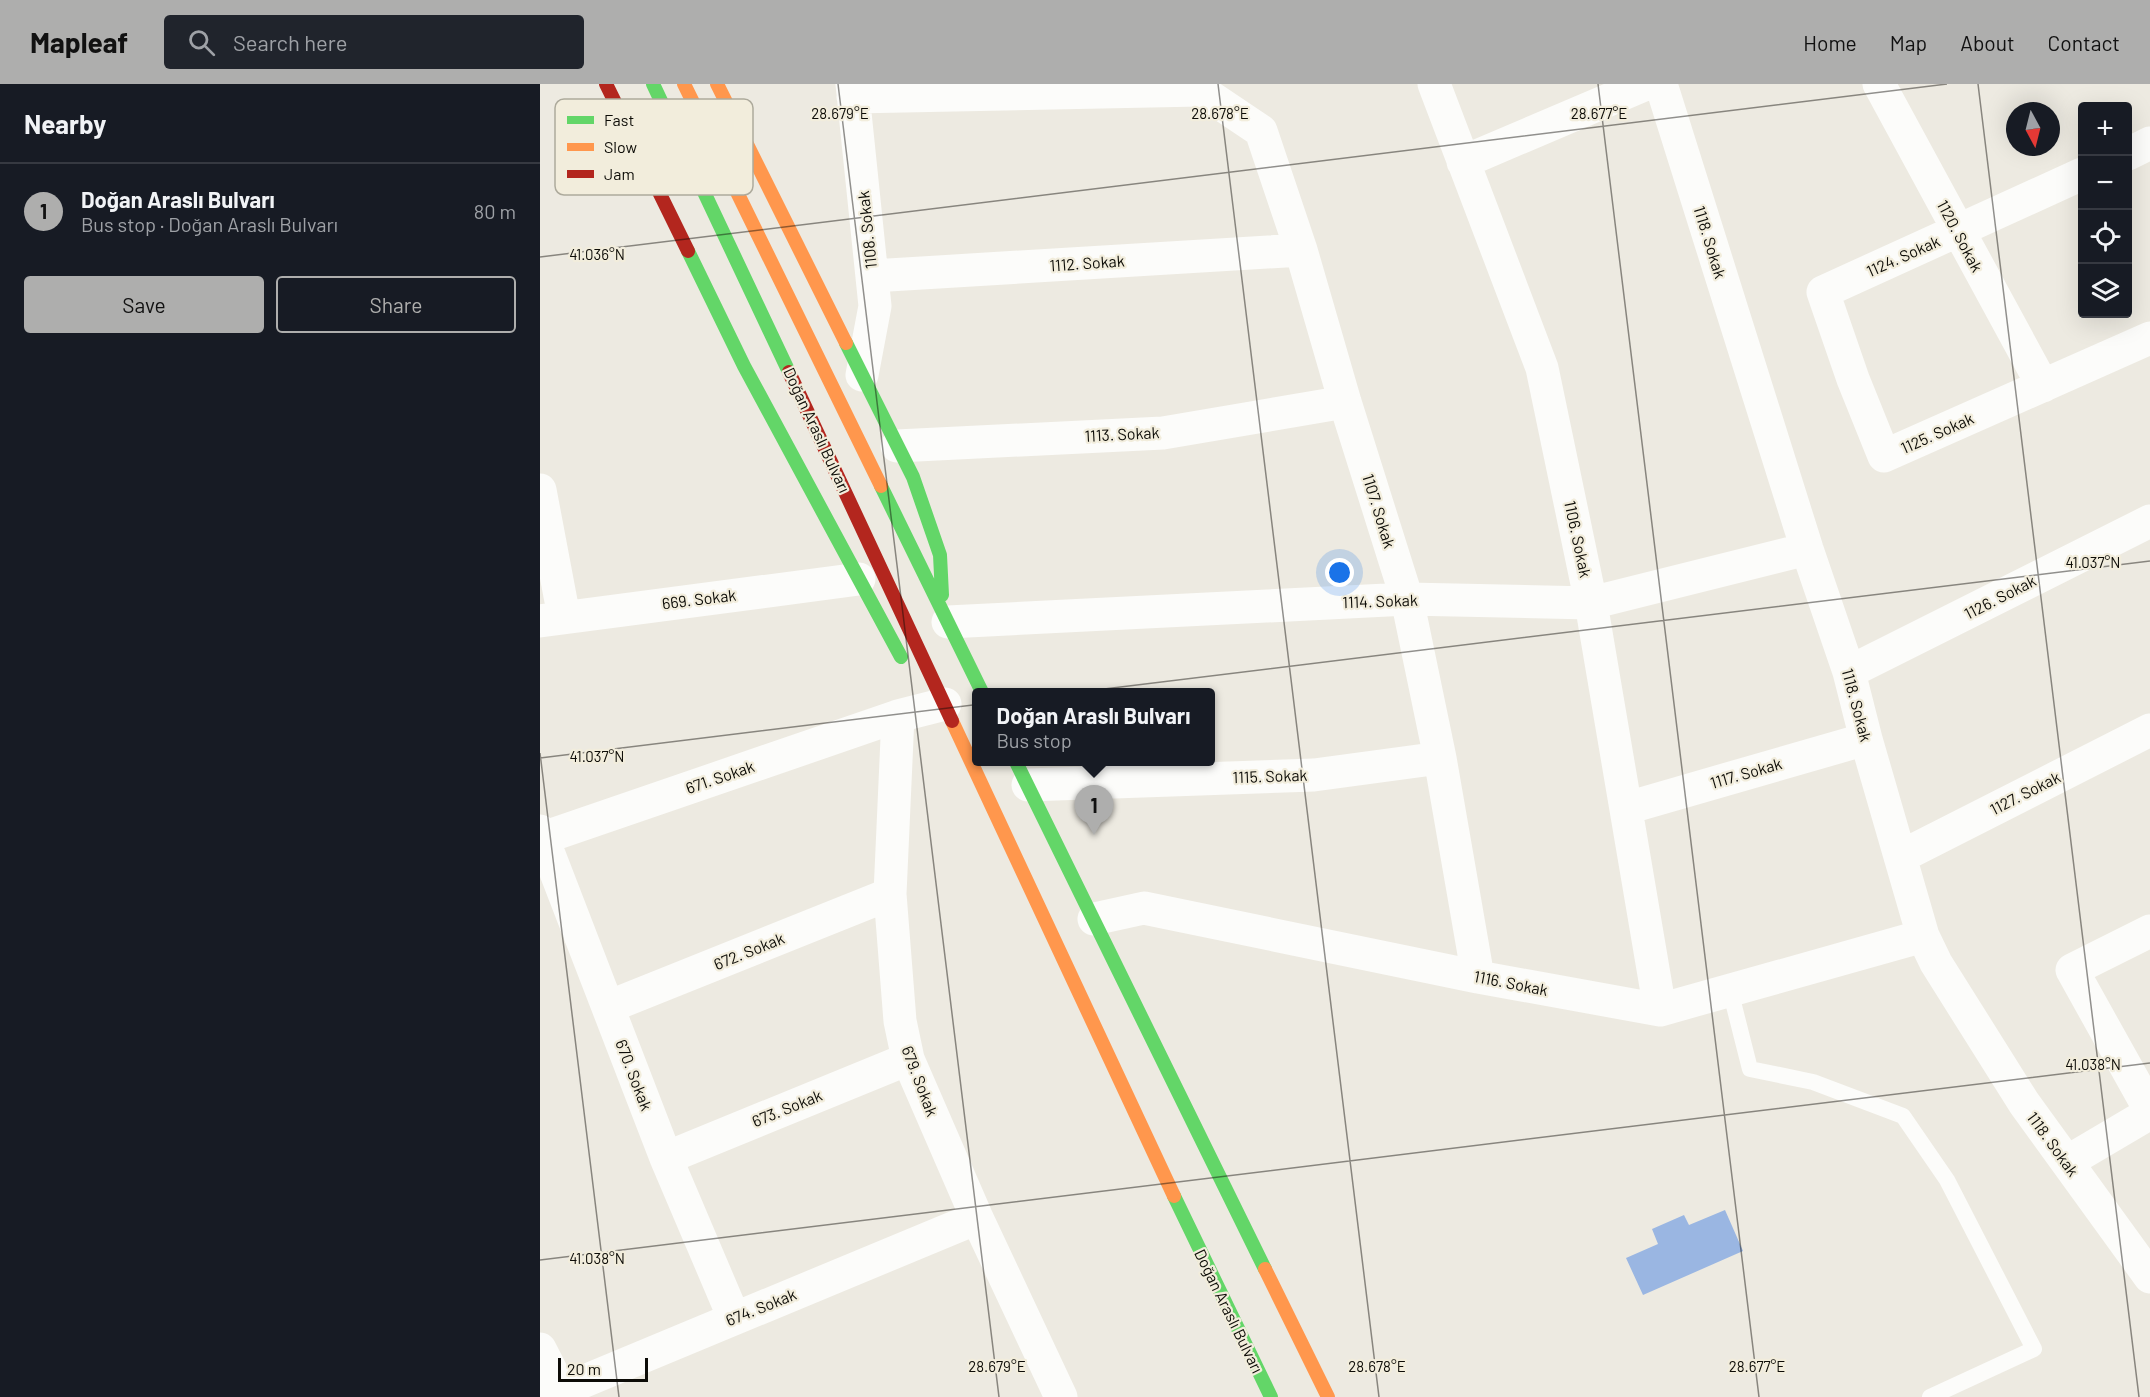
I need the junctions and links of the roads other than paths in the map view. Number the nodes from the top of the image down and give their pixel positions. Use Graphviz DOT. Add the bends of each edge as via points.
graph roads {
  1 [pos="606,84"];
  2 [pos="653,84"];
  3 [pos="684,84"];
  4 [pos="717,84"];
  5 [pos="1434,84"];
  6 [pos="1646,84"];
  7 [pos="1661,84"];
  8 [pos="1879,84"];
  9 [pos="1199,87"];
  10 [pos="853,90"];
  11 [pos="613,99"];
  12 [pos="660,99"];
  13 [pos="691,99"];
  14 [pos="724,99"];
  15 [pos="2150,143"];
  16 [pos="2132,152"];
  17 [pos="753,156"];
  18 [pos="1463,162"];
  19 [pos="2078,176"];
  20 [pos="660,195"];
  21 [pos="705,195"];
  22 [pos="738,195"];
  23 [pos="1957,231"];
  24 [pos="1301,249"];
  25 [pos="872,276"];
  26 [pos="1823,292"];
  27 [pos="2150,338"];
  28 [pos="862,375"];
  29 [pos="2043,386"];
  30 [pos="1345,402"];
  31 [pos="897,446"];
  32 [pos="540,490"];
  33 [pos="2150,521"];
  34 [pos="1807,549"];
  35 [pos="859,579"];
  36 [pos="1407,599"];
  37 [pos="1592,603"];
  38 [pos="945,617"];
  39 [pos="552,619"];
  40 [pos="1849,672"];
  41 [pos="980,688"];
  42 [pos="945,704"];
  43 [pos="898,716"];
  44 [pos="2150,730"];
  45 [pos="1866,739"];
  46 [pos="1440,758"];
  47 [pos="972,763"];
  48 [pos="973,766"];
  49 [pos="1022,773"];
  50 [pos="1626,808"];
  51 [pos="541,835"];
  52 [pos="1900,857"];
  53 [pos="890,894"];
  54 [pos="1094,919"];
  55 [pos="2150,931"];
  56 [pos="1923,936"];
  57 [pos="1478,977"];
  58 [pos="1730,990"];
  59 [pos="608,1007"];
  60 [pos="1660,1010"];
  61 [pos="908,1059"];
  62 [pos="2150,1112"];
  63 [pos="666,1158"];
  64 [pos="2067,1162"];
  65 [pos="977,1218"];
  66 [pos="2150,1277"];
  67 [pos="734,1318"];
  68 [pos="540,1350"];
  69 [pos="554,1393"];
  70 [pos="1060,1397"];
  71 [pos="1270,1397"];
  72 [pos="1328,1397"];
  73 [pos="1930,1397"];
  1 -- 11 [label="main road"];
  2 -- 12 [label="main road, Doğan Araslı Bulvarı"];
  3 -- 13 [label="main road, Doğan Araslı Bulvarı"];
  4 -- 14 [label="main road"];
  5 -- 18 [label="street, 1106. Sokak"];
  6 -- 18 [label="street"];
  7 -- 34 [label="street, 1118. Sokak"];
  8 -- 23 [label="street, 1120. Sokak"];
  9 -- 10 [label="street"];
  9 -- 24 [label="street, 1107. Sokak" via="1261,131"];
  10 -- 25 [label="street, 1108. Sokak"];
  15 -- 16 [label="street"];
  17 -- 28 [label="main road"];
  18 -- 37 [label="street, 1106. Sokak" via="1542,368"];
  19 -- 23 [label="street, 1124. Sokak"];
  20 -- 35 [label="main road" via="744,366"];
  21 -- 42 [label="main road, Doğan Araslı Bulvarı"];
  22 -- 38 [label="main road, Doğan Araslı Bulvarı"];
  23 -- 26 [label="street, 1124. Sokak"];
  23 -- 29 [label="street, 1120. Sokak"];
  24 -- 25 [label="street, 1112. Sokak"];
  24 -- 30 [label="street, 1107. Sokak"];
  25 -- 28 [label="street, 1108. Sokak" via="875,306"];
  26 -- 29 [label="street, 1125. Sokak" via="1884,456"];
  27 -- 29 [label="street, 1125. Sokak"];
  28 -- 31 [label="main road"];
  30 -- 31 [label="street, 1113. Sokak" via="1163,433"];
  30 -- 36 [label="street, 1107. Sokak"];
  31 -- 38 [label="main road" via="913,477 940,555"];
  32 -- 39 [label="street"];
  33 -- 40 [label="street, 1126. Sokak"];
  34 -- 37 [label="street, 1114. Sokak"];
  34 -- 40 [label="street, 1118. Sokak"];
  35 -- 39 [label="street, 669. Sokak"];
  35 -- 42 [label="main road" via="904,663"];
  36 -- 37 [label="street, 1114. Sokak"];
  36 -- 38 [label="street, 1114. Sokak"];
  36 -- 46 [label="street, 1107. Sokak"];
  37 -- 50 [label="street, 1106. Sokak"];
  38 -- 41 [label="main road, Doğan Araslı Bulvarı"];
  40 -- 45 [label="street, 1118. Sokak"];
  42 -- 43 [label="street"];
  42 -- 47 [label="main road, Doğan Araslı Bulvarı"];
  43 -- 51 [label="street, 671. Sokak"];
  43 -- 53 [label="street, 679. Sokak"];
  44 -- 52 [label="street, 1127. Sokak"];
  45 -- 50 [label="street, 1117. Sokak"];
  45 -- 52 [label="street, 1118. Sokak"];
  46 -- 49 [label="street, 1115. Sokak" via="1314,775"];
  46 -- 57 [label="street, 1107. Sokak"];
  48 -- 71 [label="main road, Doğan Araslı Bulvarı" via="1115,1076"];
  49 -- 54 [label="main road"];
  50 -- 60 [label="street, 1106. Sokak"];
  51 -- 59 [label="street, 670. Sokak"];
  52 -- 56 [label="street, 1118. Sokak"];
  53 -- 59 [label="street, 672. Sokak"];
  53 -- 61 [label="street, 679. Sokak" via="900,1021"];
  54 -- 57 [label="street, 1116. Sokak" via="1144,908"];
  54 -- 72 [label="main road"];
  55 -- 62 [label="street" via="2072,970"];
  56 -- 58 [label="street, 1116. Sokak"];
  56 -- 64 [label="street, 1118. Sokak" via="2024,1103"];
  57 -- 60 [label="street, 1116. Sokak"];
  58 -- 60 [label="street, 1116. Sokak"];
  58 -- 73 [label="lane" via="1750,1069 1812,1082 1903,1116 1947,1180 2034,1349"];
  59 -- 63 [label="street, 670. Sokak"];
  61 -- 63 [label="street, 673. Sokak"];
  61 -- 65 [label="street, 679. Sokak"];
  62 -- 64 [label="street"];
  63 -- 67 [label="street, 670. Sokak"];
  64 -- 66 [label="street, 1118. Sokak"];
  65 -- 67 [label="street, 674. Sokak"];
  65 -- 70 [label="street, 679. Sokak"];
  67 -- 69 [label="street, 674. Sokak"];
  68 -- 69 [label="street"];
}
